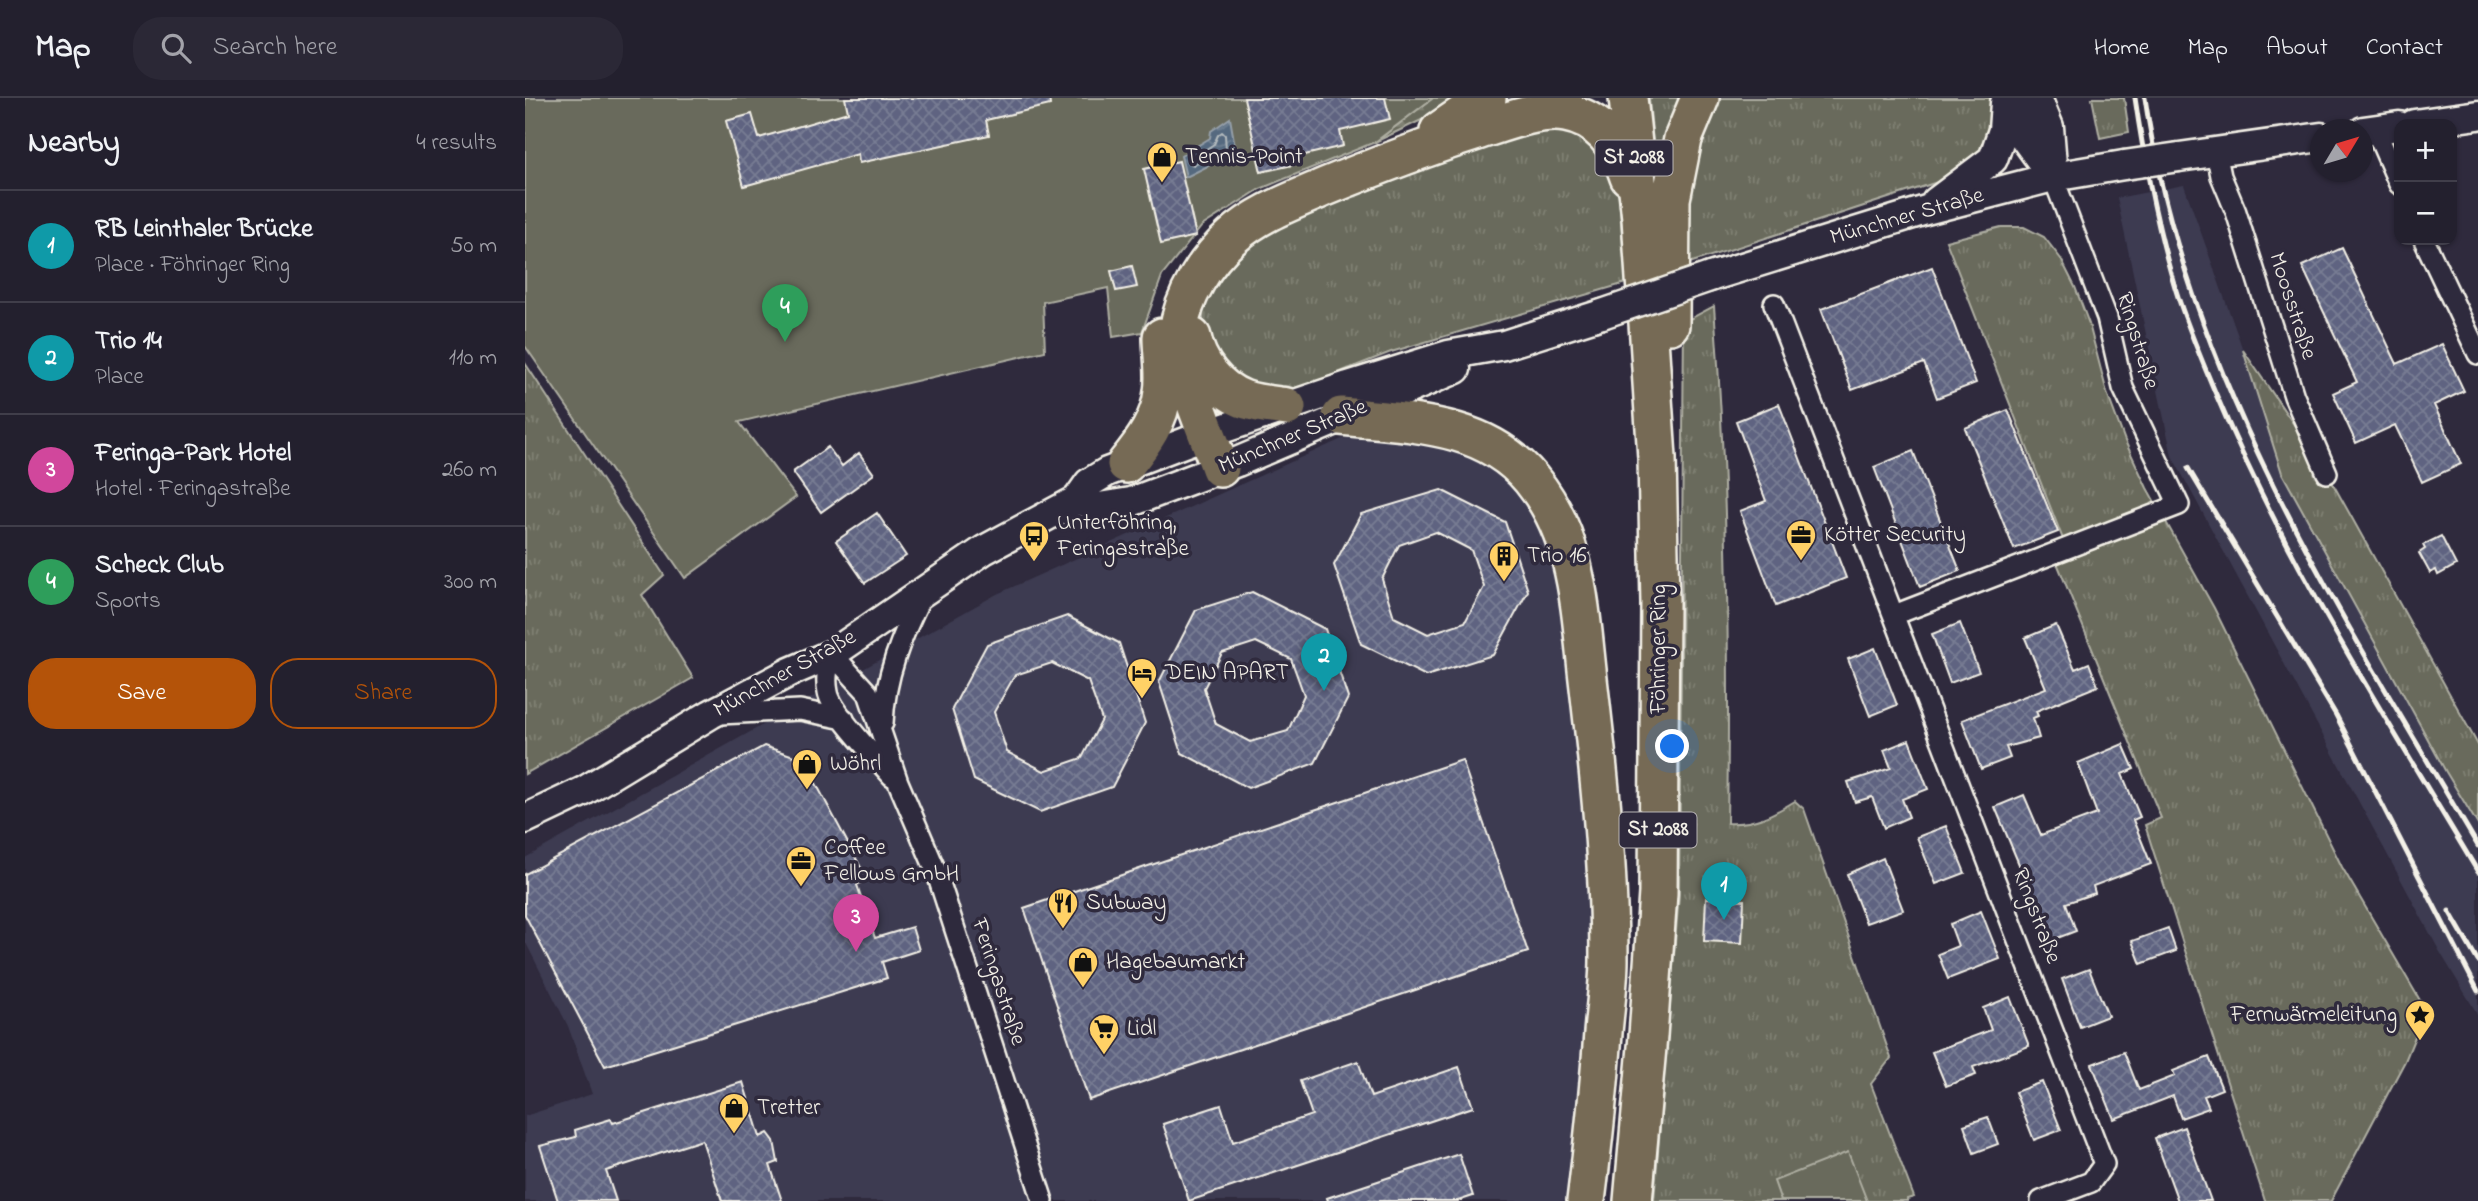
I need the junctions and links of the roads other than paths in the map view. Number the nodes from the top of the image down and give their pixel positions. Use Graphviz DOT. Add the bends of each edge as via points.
graph roads {
  1 [pos="1487,98"];
  2 [pos="1628,98"];
  3 [pos="1700,98"];
  4 [pos="2008,98"];
  5 [pos="2014,98"];
  6 [pos="2037,98"];
  7 [pos="2478,115"];
  8 [pos="2450,119"];
  9 [pos="2379,129"];
  10 [pos="2310,138"];
  11 [pos="2216,151"];
  12 [pos="1405,154"];
  13 [pos="2053,177"];
  14 [pos="2398,182"];
  15 [pos="1283,205"];
  16 [pos="1926,210"];
  17 [pos="1641,218"];
  18 [pos="2426,245"];
  19 [pos="1774,304"];
  20 [pos="1186,305"];
  21 [pos="1504,345"];
  22 [pos="2478,354"];
  23 [pos="1287,407"];
  24 [pos="1341,416"];
  25 [pos="1207,434"];
  26 [pos="1657,458"];
  27 [pos="1126,464"];
  28 [pos="1220,468"];
  29 [pos="2327,473"];
  30 [pos="1077,500"];
  31 [pos="925,588"];
  32 [pos="1894,615"];
  33 [pos="832,654"];
  34 [pos="711,714"];
  35 [pos="844,719"];
  36 [pos="882,734"];
  37 [pos="898,782"];
  38 [pos="525,819"];
  39 [pos="1043,1201"];
  40 [pos="1586,1201"];
  41 [pos="1633,1201"];
  42 [pos="2041,1201"];
  1 -- 12 [label="highway"];
  2 -- 17 [label="highway, Föhringer Ring / St 2088"];
  3 -- 26 [label="highway" via="1683,139 1671,199 1670,375"];
  4 -- 16 [label="main road" via="1993,159"];
  5 -- 13 [label="main road" via="2023,136"];
  6 -- 13 [label="main road" via="2049,127"];
  7 -- 8 [label="main road"];
  9 -- 14 [label="street"];
  10 -- 11 [label="main road, Münchner Straße"];
  11 -- 13 [label="main road, Münchner Straße, bridge"];
  11 -- 29 [label="street, Moosstraße" via="2294,396"];
  12 -- 15 [label="highway"];
  12 -- 17 [label="highway" via="1513,120 1564,112 1588,119 1609,136 1625,163"];
  13 -- 16 [label="main road, Münchner Straße"];
  13 -- 32 [label="street, Ringstraße" via="2107,318 2123,388 2179,505"];
  15 -- 20 [label="highway" via="1232,236 1202,271"];
  15 -- 27 [label="highway" via="1257,204 1217,228 1185,257 1162,306 1163,391 1157,416 1147,438"];
  16 -- 21 [label="main road, Münchner Straße, bridge"];
  17 -- 26 [label="highway, Föhringer Ring / St 2088"];
  18 -- 22 [label="street"];
  19 -- 32 [label="street, Ringstraße"];
  20 -- 23 [label="highway" via="1194,349 1212,378 1242,399"];
  20 -- 25 [label="highway" via="1178,334"];
  21 -- 23 [label="main road, Münchner Straße" via="1448,355"];
  21 -- 24 [label="main road, Münchner Straße"];
  23 -- 25 [label="main road, Münchner Straße"];
  24 -- 28 [label="main road, Münchner Straße"];
  24 -- 40 [label="highway" via="1440,427 1476,436 1531,478 1555,513 1570,551 1602,796 1609,960"];
  25 -- 27 [label="main road, Münchner Straße"];
  25 -- 28 [label="highway"];
  26 -- 41 [label="highway, Föhringer Ring / St 2088" via="1658,894"];
  27 -- 30 [label="main road, Münchner Straße" via="1089,483"];
  28 -- 30 [label="main road, Münchner Straße" via="1131,502 1099,507"];
  30 -- 31 [label="main road, Münchner Straße" via="994,544"];
  31 -- 33 [label="main road, Münchner Straße"];
  31 -- 36 [label="street, Feringastraße" via="884,692"];
  32 -- 42 [label="street, Ringstraße" via="2105,1164 2091,1182"];
  33 -- 34 [label="main road, Münchner Straße"];
  33 -- 35 [label="street, Feringastraße" via="826,676 828,696"];
  33 -- 36 [label="street, Feringastraße" via="868,693"];
  34 -- 35 [label="street" via="800,710"];
  34 -- 38 [label="main road, Münchner Straße" via="584,791"];
  35 -- 37 [label="street, Feringastraße"];
  36 -- 37 [label="street, Feringastraße"];
  37 -- 39 [label="street, Feringastraße" via="936,871"];
}
